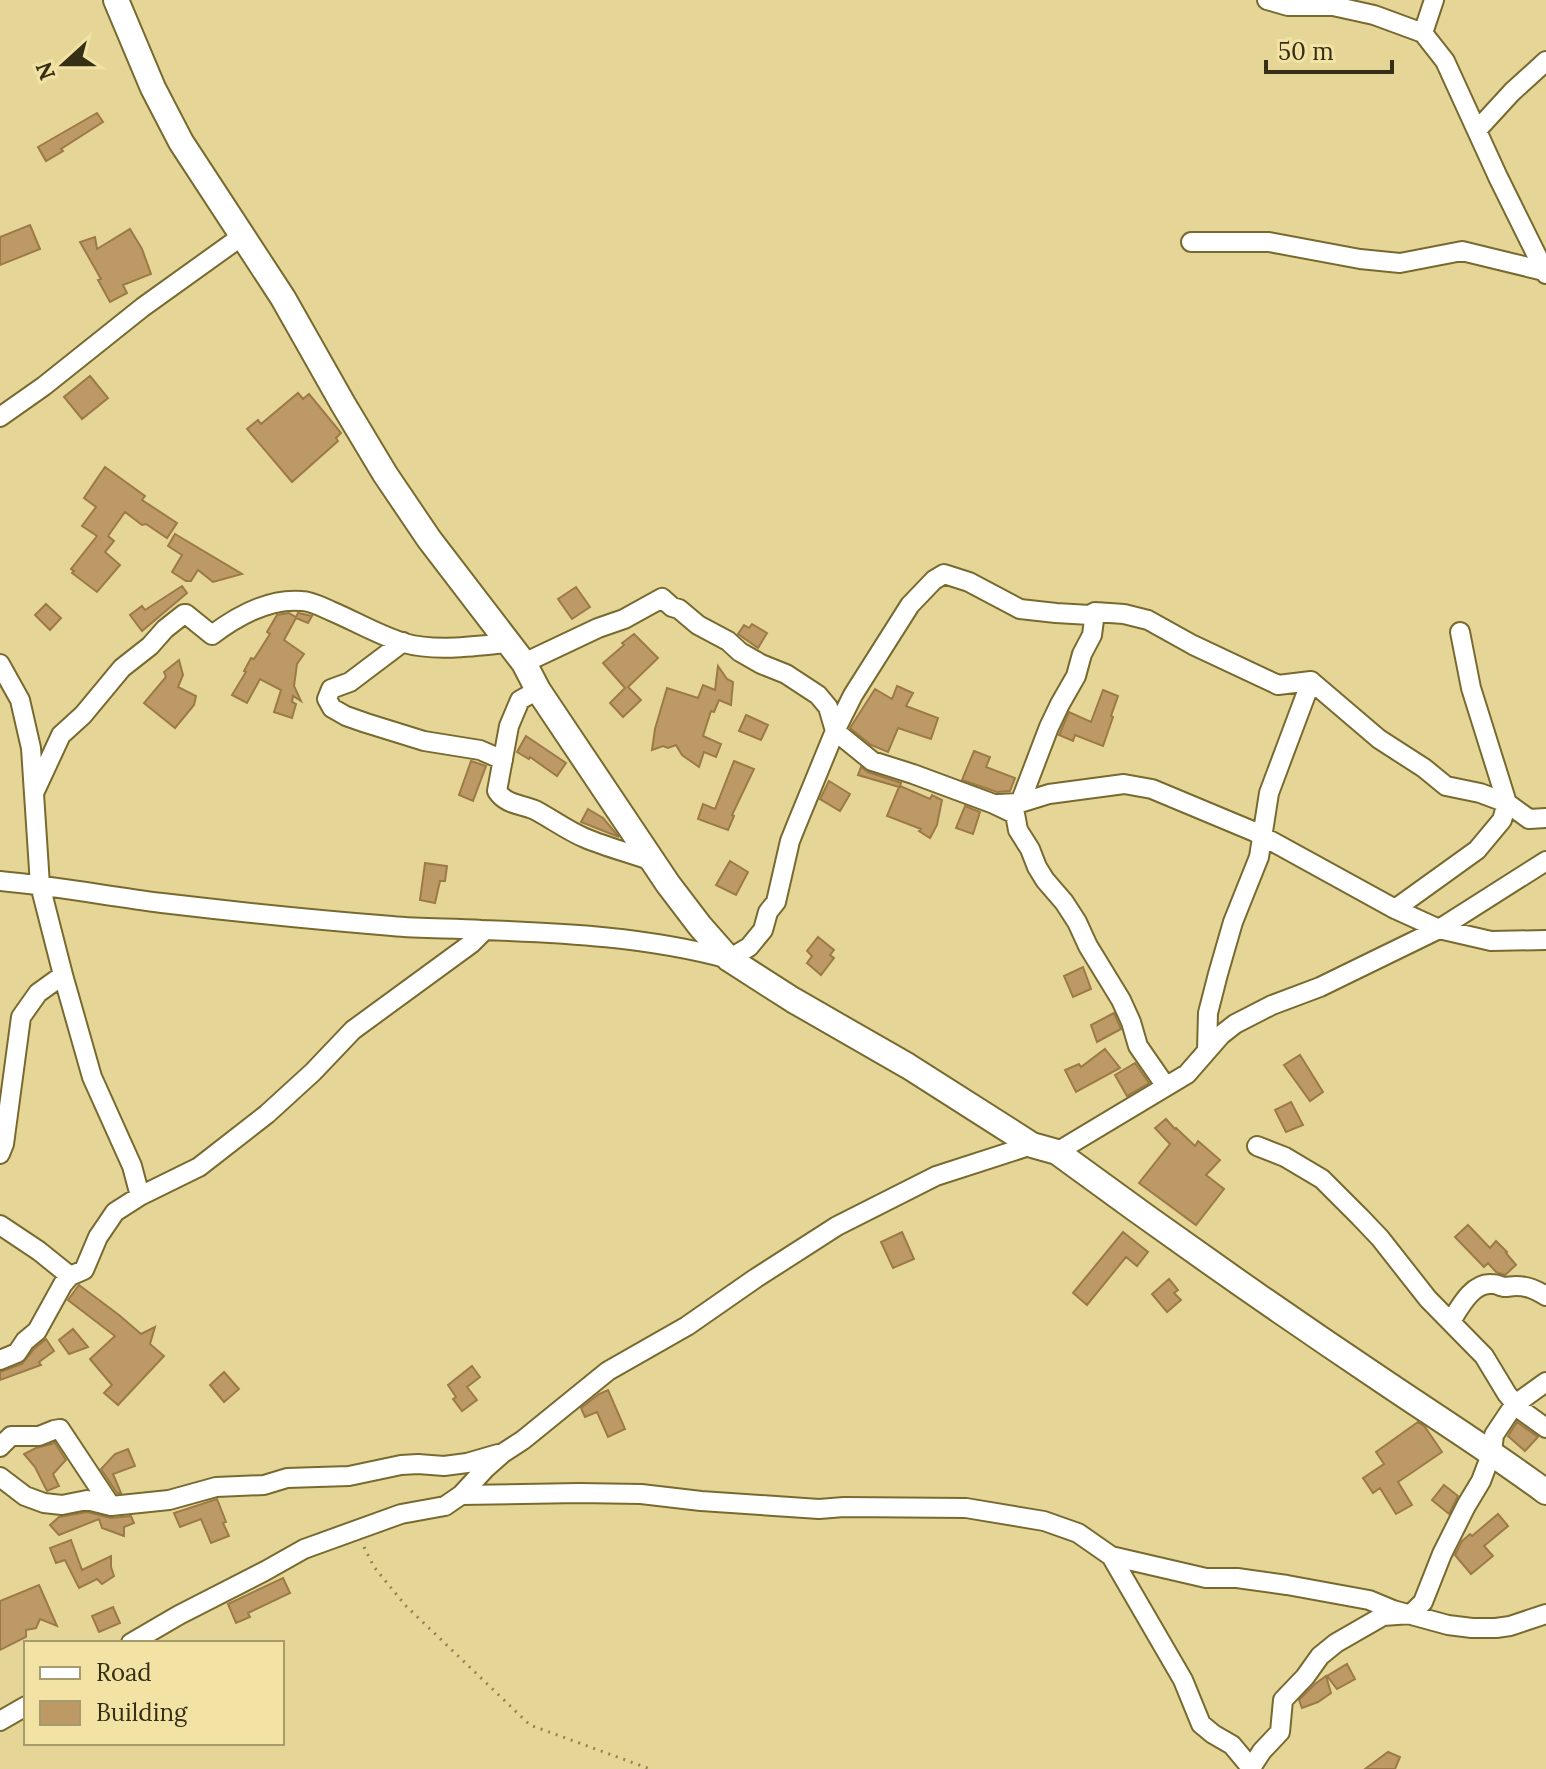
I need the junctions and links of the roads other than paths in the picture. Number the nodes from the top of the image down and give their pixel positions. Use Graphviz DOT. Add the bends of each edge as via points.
graph roads {
  1 [pos="116,0"];
  2 [pos="1267,0"];
  3 [pos="1434,0"];
  4 [pos="1423,33"];
  5 [pos="1546,61"];
  6 [pos="1478,129"];
  7 [pos="242,236"];
  8 [pos="1191,242"];
  9 [pos="1545,273"];
  10 [pos="0,417"];
  11 [pos="1095,612"];
  12 [pos="1460,632"];
  13 [pos="403,642"];
  14 [pos="507,643"];
  15 [pos="524,663"];
  16 [pos="0,664"];
  17 [pos="1311,681"];
  18 [pos="538,690"];
  19 [pos="835,731"];
  20 [pos="503,760"];
  21 [pos="35,791"];
  22 [pos="1020,803"];
  23 [pos="1507,803"];
  24 [pos="994,804"];
  25 [pos="1546,818"];
  26 [pos="1263,836"];
  27 [pos="652,861"];
  28 [pos="1546,861"];
  29 [pos="0,881"];
  30 [pos="40,885"];
  31 [pos="1395,909"];
  32 [pos="1439,929"];
  33 [pos="485,930"];
  34 [pos="1546,940"];
  35 [pos="729,959"];
  36 [pos="63,975"];
  37 [pos="1207,1050"];
  38 [pos="1165,1085"];
  39 [pos="1032,1145"];
  40 [pos="1257,1146"];
  41 [pos="1057,1152"];
  42 [pos="0,1154"];
  43 [pos="140,1196"];
  44 [pos="0,1225"];
  45 [pos="70,1276"];
  46 [pos="1546,1296"];
  47 [pos="1451,1321"];
  48 [pos="0,1360"];
  49 [pos="1546,1382"];
  50 [pos="1514,1405"];
  51 [pos="1546,1428"];
  52 [pos="0,1447"];
  53 [pos="1492,1452"];
  54 [pos="503,1453"];
  55 [pos="0,1477"];
  56 [pos="1546,1492"];
  57 [pos="461,1495"];
  58 [pos="111,1506"];
  59 [pos="1111,1556"];
  60 [pos="1411,1614"];
  61 [pos="1546,1614"];
  62 [pos="134,1641"];
  63 [pos="24,1707"];
  64 [pos="2,1714"];
  65 [pos="1252,1769"];
  1 -- 7 [label="street" via="181,142"];
  2 -- 4 [label="street" via="1288,6 1333,6"];
  3 -- 4 [label="street"];
  4 -- 6 [label="street" via="1445,61"];
  5 -- 6 [label="street"];
  6 -- 9 [label="street"];
  7 -- 10 [label="street"];
  7 -- 14 [label="street" via="385,474"];
  8 -- 9 [label="street" via="1269,242 1400,263 1462,251"];
  11 -- 17 [label="street" via="1148,620 1278,685"];
  11 -- 19 [label="street" via="1020,609 944,574 910,605"];
  11 -- 22 [label="street" via="1076,676 1049,727"];
  12 -- 23 [label="street" via="1471,688"];
  13 -- 14 [label="street" via="450,647"];
  13 -- 20 [label="street" via="350,682 331,689 327,699 332,708 424,741 480,750"];
  13 -- 21 [label="street" via="303,601 248,612 212,635 184,614 122,668 61,735"];
  14 -- 15 [label="street"];
  15 -- 18 [label="street"];
  15 -- 19 [label="street" via="662,598 740,652 818,695"];
  16 -- 21 [label="street" via="20,700"];
  17 -- 23 [label="street" via="1379,739 1446,786"];
  17 -- 26 [label="street" via="1269,793"];
  18 -- 20 [label="street" via="520,700"];
  18 -- 27 [label="street"];
  19 -- 24 [label="street" via="872,761"];
  19 -- 35 [label="street" via="793,833 776,902 763,930"];
  20 -- 27 [label="street" via="499,796 587,839"];
  21 -- 30 [label="street"];
  22 -- 24 [label="street"];
  22 -- 26 [label="street" via="1124,784 1152,789"];
  23 -- 25 [label="street" via="1529,819"];
  23 -- 31 [label="street" via="1502,820 1477,850"];
  24 -- 38 [label="street" via="1015,814 1037,867 1077,922 1121,1000 1138,1046"];
  26 -- 31 [label="street"];
  26 -- 37 [label="street" via="1218,974 1208,1013"];
  27 -- 35 [label="street"];
  28 -- 32 [label="street"];
  29 -- 30 [label="street"];
  30 -- 33 [label="street" via="348,923"];
  30 -- 36 [label="street"];
  31 -- 32 [label="street"];
  32 -- 34 [label="street" via="1491,941"];
  32 -- 37 [label="street" via="1235,1024"];
  33 -- 35 [label="street" via="653,942"];
  33 -- 43 [label="street" via="353,1030 267,1114 199,1167"];
  35 -- 39 [label="street"];
  36 -- 42 [label="street" via="38,993 21,1017"];
  36 -- 43 [label="street" via="92,1077"];
  37 -- 38 [label="street" via="1187,1074"];
  38 -- 41 [label="street"];
  39 -- 41 [label="street"];
  39 -- 54 [label="street" via="936,1176 837,1226 687,1326 608,1371"];
  40 -- 47 [label="street" via="1322,1179"];
  41 -- 53 [label="street" via="1191,1250"];
  43 -- 45 [label="street" via="115,1212 84,1270"];
  44 -- 45 [label="street"];
  45 -- 48 [label="street" via="37,1331 17,1353"];
  46 -- 47 [label="street" via="1532,1288 1489,1283 1477,1287"];
  47 -- 50 [label="street" via="1484,1356"];
  49 -- 50 [label="street"];
  50 -- 51 [label="street"];
  50 -- 53 [label="street" via="1494,1435"];
  52 -- 58 [label="street" via="11,1436 60,1429"];
  53 -- 56 [label="street"];
  53 -- 60 [label="street" via="1423,1602"];
  54 -- 57 [label="street"];
  54 -- 58 [label="street" via="467,1463 287,1478"];
  55 -- 58 [label="street" via="44,1503 87,1500"];
  57 -- 59 [label="street" via="625,1494 819,1509 966,1508 1044,1521 1078,1533"];
  57 -- 62 [label="street" via="445,1506 401,1514 304,1549"];
  59 -- 60 [label="street" via="1206,1578 1351,1596"];
  59 -- 65 [label="street" via="1183,1680 1201,1724 1232,1745"];
  60 -- 61 [label="street" via="1448,1625 1496,1628"];
  60 -- 65 [label="street" via="1383,1616 1320,1656 1283,1700 1280,1732"];
  63 -- 64 [label="street"];
}
